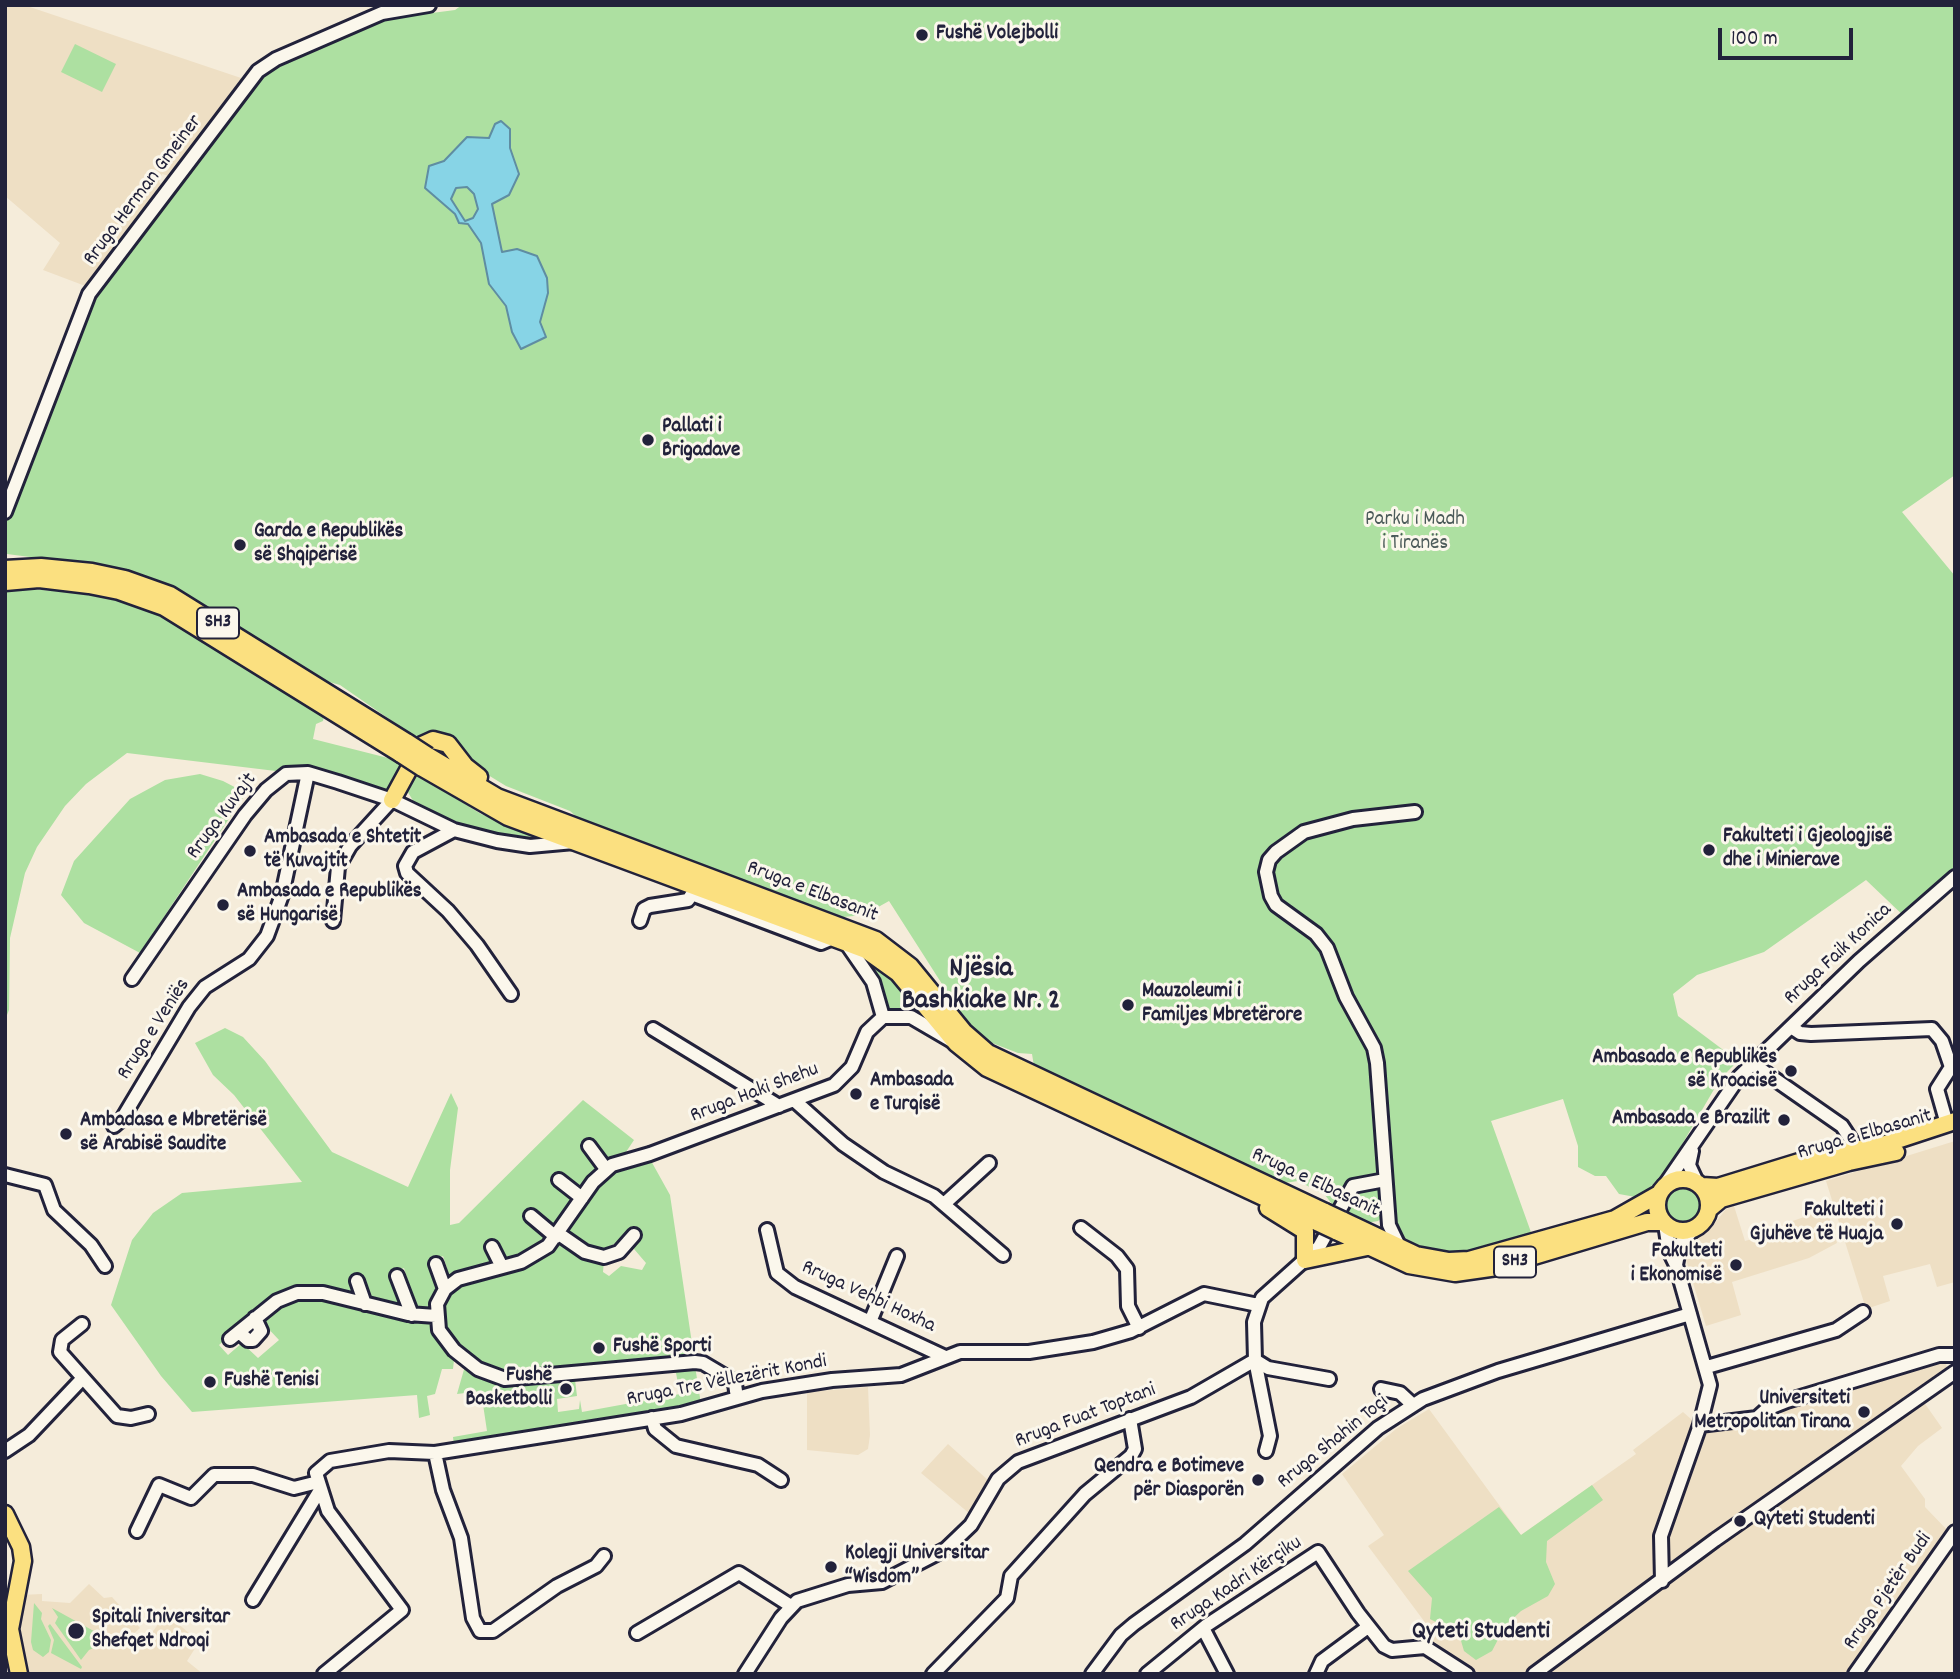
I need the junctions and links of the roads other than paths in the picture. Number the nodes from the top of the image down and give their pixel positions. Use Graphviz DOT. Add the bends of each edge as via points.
graph roads {
  1 [pos="429,5"];
  2 [pos="406,7"];
  3 [pos="5,512"];
  4 [pos="5,560"];
  5 [pos="22,567"];
  6 [pos="5,569"];
  7 [pos="5,582"];
  8 [pos="404,748"];
  9 [pos="425,761"];
  10 [pos="307,773"];
  11 [pos="392,800"];
  12 [pos="528,809"];
  13 [pos="1415,813"];
  14 [pos="454,830"];
  15 [pos="578,841"];
  16 [pos="1955,877"];
  17 [pos="696,891"];
  18 [pos="333,921"];
  19 [pos="640,921"];
  20 [pos="840,938"];
  21 [pos="132,979"];
  22 [pos="511,994"];
  23 [pos="883,1017"];
  24 [pos="1791,1027"];
  25 [pos="653,1028"];
  26 [pos="956,1042"];
  27 [pos="1753,1063"];
  28 [pos="795,1101"];
  29 [pos="779,1106"];
  30 [pos="114,1126"];
  31 [pos="1952,1126"];
  32 [pos="589,1146"];
  33 [pos="1693,1147"];
  34 [pos="1857,1149"];
  35 [pos="989,1163"];
  36 [pos="606,1169"];
  37 [pos="5,1175"];
  38 [pos="559,1180"];
  39 [pos="1385,1180"];
  40 [pos="1699,1184"];
  41 [pos="1246,1190"];
  42 [pos="1661,1191"];
  43 [pos="582,1198"];
  44 [pos="944,1204"];
  45 [pos="1709,1209"];
  46 [pos="531,1216"];
  47 [pos="1322,1218"];
  48 [pos="1388,1220"];
  49 [pos="1664,1223"];
  50 [pos="1080,1228"];
  51 [pos="1694,1228"];
  52 [pos="767,1230"];
  53 [pos="558,1235"];
  54 [pos="634,1235"];
  55 [pos="1366,1239"];
  56 [pos="492,1247"];
  57 [pos="1399,1248"];
  58 [pos="1003,1255"];
  59 [pos="897,1256"];
  60 [pos="1305,1260"];
  61 [pos="436,1265"];
  62 [pos="1676,1265"];
  63 [pos="104,1266"];
  64 [pos="502,1267"];
  65 [pos="397,1276"];
  66 [pos="357,1281"];
  67 [pos="445,1289"];
  68 [pos="365,1304"];
  69 [pos="1258,1305"];
  70 [pos="1863,1312"];
  71 [pos="1690,1314"];
  72 [pos="412,1315"];
  73 [pos="436,1316"];
  74 [pos="870,1322"];
  75 [pos="82,1324"];
  76 [pos="1139,1328"];
  77 [pos="235,1335"];
  78 [pos="1955,1355"];
  79 [pos="945,1357"];
  80 [pos="1255,1360"];
  81 [pos="1707,1367"];
  82 [pos="1955,1372"];
  83 [pos="82,1379"];
  84 [pos="1329,1379"];
  85 [pos="1381,1389"];
  86 [pos="737,1398"];
  87 [pos="1413,1405"];
  88 [pos="148,1414"];
  89 [pos="652,1418"];
  90 [pos="1130,1419"];
  91 [pos="1700,1425"];
  92 [pos="5,1451"];
  93 [pos="1266,1451"];
  94 [pos="435,1453"];
  95 [pos="781,1480"];
  96 [pos="319,1486"];
  97 [pos="5,1514"];
  98 [pos="137,1531"];
  99 [pos="1953,1541"];
  100 [pos="604,1556"];
  101 [pos="1666,1578"];
  102 [pos="253,1600"];
  103 [pos="791,1606"];
  104 [pos="1368,1627"];
  105 [pos="1203,1628"];
  106 [pos="637,1633"];
  107 [pos="19,1674"];
  108 [pos="324,1674"];
  109 [pos="744,1674"];
  110 [pos="933,1674"];
  111 [pos="1092,1674"];
  112 [pos="1147,1674"];
  113 [pos="1227,1674"];
  114 [pos="1316,1674"];
  115 [pos="1467,1674"];
  116 [pos="1534,1674"];
  117 [pos="1855,1674"];
  1 -- 2 [label="street, Rruga Herman Gmeiner"];
  2 -- 3 [label="street, Rruga Herman Gmeiner" via="382,13 258,71 89,294"];
  4 -- 5 [label="main road"];
  5 -- 6 [label="main road, Rruga e Elbasanit / SH3"];
  5 -- 8 [label="main road, Rruga e Elbasanit / SH3" via="100,574 170,595"];
  7 -- 8 [label="main road, Rruga e Elbasanit / SH3" via="38,579 89,584 163,607"];
  8 -- 9 [label="main road, Rruga e Elbasanit / SH3, bridge"];
  9 -- 12 [label="main road, Rruga e Elbasanit / SH3"];
  9 -- 15 [label="main road, Rruga e Elbasanit / SH3" via="487,807"];
  10 -- 11 [label="street"];
  10 -- 21 [label="street, Rruga Kuvajt" via="286,774 254,803"];
  10 -- 30 [label="street, Rruga e Veniës" via="282,895 267,936 249,959 205,987"];
  11 -- 12 [label="main road" via="422,745 438,739 449,744 465,766"];
  11 -- 14 [label="street"];
  11 -- 18 [label="street" via="350,846 338,867"];
  12 -- 47 [label="main road, Rruga e Elbasanit / SH3" via="876,940 910,967 964,1032 988,1053"];
  13 -- 39 [label="street" via="1353,819 1304,832 1276,852 1266,872 1276,905 1316,934 1326,948 1374,1048"];
  14 -- 15 [label="street" via="530,846"];
  14 -- 22 [label="street" via="413,852 405,866 407,873 448,911"];
  15 -- 17 [label="main road, Rruga e Elbasanit / SH3"];
  16 -- 24 [label="street, Rruga Faik Konica"];
  17 -- 19 [label="street" via="682,901 644,909"];
  17 -- 20 [label="main road, Rruga e Elbasanit / SH3"];
  20 -- 23 [label="street" via="873,982"];
  20 -- 26 [label="main road, Rruga e Elbasanit / SH3" via="898,973"];
  23 -- 26 [label="street" via="911,1017"];
  23 -- 28 [label="street, Rruga Haki Shehu" via="867,1032 842,1079"];
  24 -- 27 [label="street, Rruga Faik Konica"];
  24 -- 31 [label="street" via="1811,1034 1933,1030 1945,1046 1951,1067 1937,1089"];
  25 -- 29 [label="street"];
  26 -- 41 [label="main road, Rruga e Elbasanit / SH3" via="972,1058 1004,1077"];
  27 -- 33 [label="street, Rruga Faik Konica" via="1729,1089"];
  27 -- 34 [label="street" via="1842,1126"];
  28 -- 29 [label="street, Rruga Haki Shehu"];
  28 -- 44 [label="street" via="863,1158"];
  29 -- 36 [label="street, Rruga Haki Shehu"];
  31 -- 34 [label="main road, Rruga e Elbasanit / SH3"];
  31 -- 45 [label="main road, Rruga e Elbasanit" via="1884,1156 1721,1199"];
  32 -- 36 [label="street"];
  33 -- 40 [label="street" via="1689,1165"];
  33 -- 42 [label="street, Rruga Faik Konica"];
  34 -- 40 [label="main road, Rruga e Elbasanit / SH3" via="1718,1187"];
  35 -- 44 [label="street"];
  36 -- 43 [label="street"];
  37 -- 63 [label="street" via="45,1185 54,1210 90,1245"];
  38 -- 43 [label="street"];
  39 -- 48 [label="street"];
  39 -- 60 [label="street" via="1359,1183 1349,1191 1319,1247"];
  40 -- 42 [label="main road, SH3" via="1678,1179"];
  40 -- 45 [label="main road" via="1708,1197"];
  41 -- 47 [label="main road, Rruga e Elbasanit / SH3"];
  41 -- 60 [label="main road" via="1305,1231"];
  42 -- 49 [label="main road" via="1657,1206"];
  42 -- 57 [label="main road, Rruga e Elbasanit / SH3" via="1615,1219 1480,1258 1437,1259"];
  43 -- 53 [label="street"];
  44 -- 58 [label="street"];
  45 -- 51 [label="main road" via="1704,1221"];
  46 -- 53 [label="street"];
  47 -- 55 [label="main road, Rruga e Elbasanit / SH3, bridge"];
  48 -- 55 [label="street"];
  48 -- 57 [label="street"];
  49 -- 51 [label="main road, SH3" via="1677,1230"];
  49 -- 55 [label="main road, Rruga e Elbasanit / SH3" via="1647,1222 1466,1273 1418,1268"];
  49 -- 62 [label="street"];
  50 -- 76 [label="street" via="1127,1269 1128,1306"];
  51 -- 62 [label="street" via="1680,1244"];
  52 -- 74 [label="street, Rruga Vehbi Hoxha" via="774,1267 784,1280"];
  53 -- 54 [label="street" via="585,1252 604,1256 620,1252"];
  53 -- 64 [label="street" via="537,1255"];
  55 -- 57 [label="main road, Rruga e Elbasanit / SH3"];
  55 -- 60 [label="main road"];
  56 -- 64 [label="street"];
  59 -- 74 [label="street"];
  60 -- 69 [label="street" via="1268,1290"];
  61 -- 67 [label="street"];
  62 -- 71 [label="street"];
  64 -- 67 [label="street" via="458,1279"];
  65 -- 72 [label="street"];
  66 -- 68 [label="street"];
  67 -- 73 [label="street" via="436,1304"];
  68 -- 72 [label="street"];
  68 -- 77 [label="street" via="323,1293 298,1293 277,1301"];
  69 -- 76 [label="street, Rruga Tre Vëllezërit Kondi" via="1204,1294"];
  69 -- 80 [label="street"];
  70 -- 81 [label="street" via="1836,1330"];
  71 -- 81 [label="street"];
  71 -- 87 [label="street, Rruga Shahin Toçi" via="1498,1371 1436,1392"];
  72 -- 73 [label="street"];
  73 -- 86 [label="street" via="454,1350 478,1369 505,1379 704,1363 735,1384"];
  74 -- 79 [label="street, Rruga Vehbi Hoxha"];
  75 -- 83 [label="street" via="58,1346"];
  76 -- 79 [label="street, Rruga Tre Vëllezërit Kondi" via="1053,1349 960,1352"];
  78 -- 91 [label="street" via="1939,1355 1787,1401 1756,1418"];
  79 -- 86 [label="street, Rruga Tre Vëllezërit Kondi" via="901,1375 832,1380"];
  80 -- 84 [label="street" via="1268,1368"];
  80 -- 90 [label="street, Rruga Fuat Toptani" via="1191,1397"];
  80 -- 93 [label="street" via="1270,1436"];
  81 -- 91 [label="street" via="1710,1385"];
  82 -- 101 [label="street"];
  83 -- 88 [label="street" via="117,1416"];
  83 -- 92 [label="street" via="29,1435"];
  85 -- 87 [label="street" via="1400,1393"];
  86 -- 89 [label="street, Rruga Tre Vëllezërit Kondi"];
  87 -- 111 [label="street, Rruga Shahin Toçi" via="1350,1451 1245,1544 1134,1624"];
  89 -- 94 [label="street, Rruga Tre Vëllezërit Kondi"];
  89 -- 95 [label="street" via="655,1429 676,1446 758,1465"];
  90 -- 103 [label="street, Rruga Fuat Toptani" via="1018,1462 998,1479 963,1534 908,1571 878,1583 823,1590"];
  90 -- 110 [label="street" via="1135,1448 1131,1456 1085,1494 1011,1576 1007,1598"];
  91 -- 101 [label="street" via="1661,1536"];
  94 -- 96 [label="street, Rruga Tre Vëllezërit Kondi" via="389,1451 330,1461 316,1473"];
  94 -- 100 [label="street" via="461,1538 470,1604 480,1631 493,1631 556,1586 596,1566"];
  96 -- 98 [label="street" via="295,1488 253,1475 215,1475 191,1498 159,1485"];
  96 -- 102 [label="street"];
  96 -- 108 [label="street" via="328,1511 402,1610"];
  97 -- 107 [label="main road" via="23,1562 10,1629"];
  99 -- 117 [label="street, Rruga Pjetër Budi"];
  101 -- 116 [label="street"];
  103 -- 106 [label="street" via="739,1573"];
  103 -- 109 [label="street, Rruga Fuat Toptani"];
  104 -- 105 [label="street, Rruga Kadri Kërçiku" via="1318,1552"];
  104 -- 114 [label="street" via="1322,1661"];
  104 -- 115 [label="street, Rruga Kadri Kërçiku" via="1390,1649 1425,1647"];
  105 -- 112 [label="street, Rruga Kadri Kërçiku"];
  105 -- 113 [label="street"];
}
